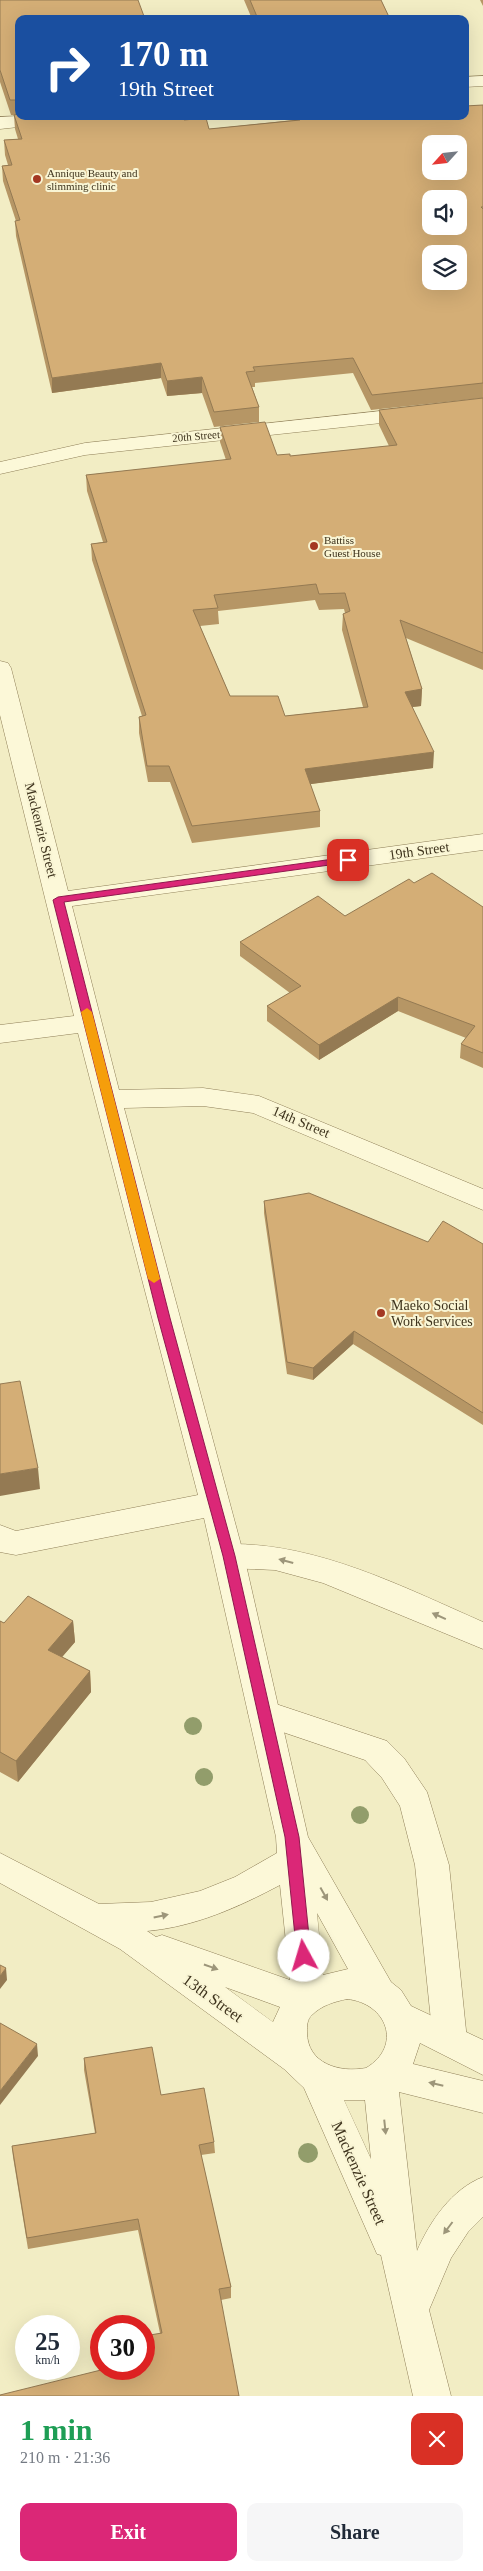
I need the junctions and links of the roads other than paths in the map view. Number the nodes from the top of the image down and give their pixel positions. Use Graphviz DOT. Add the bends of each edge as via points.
graph roads {
  1 [pos="483,81"];
  2 [pos="469,82"];
  3 [pos="31,120"];
  4 [pos="0,123"];
  5 [pos="483,406"];
  6 [pos="0,468"];
  7 [pos="0,668"];
  8 [pos="483,842"];
  9 [pos="58,900"];
  10 [pos="90,1023"];
  11 [pos="0,1034"];
  12 [pos="108,1100"];
  13 [pos="483,1200"];
  14 [pos="214,1504"];
  15 [pos="0,1537"];
  16 [pos="229,1556"];
  17 [pos="483,1636"];
  18 [pos="264,1713"];
  19 [pos="293,1848"];
  20 [pos="0,1867"];
  21 [pos="95,1919"];
  22 [pos="132,1939"];
  23 [pos="306,1997"];
  24 [pos="389,2005"];
  25 [pos="450,2040"];
  26 [pos="483,2059"];
  27 [pos="306,2068"];
  28 [pos="384,2076"];
  29 [pos="483,2097"];
  30 [pos="483,2194"];
  31 [pos="400,2266"];
  32 [pos="411,2310"];
  33 [pos="432,2396"];
  1 -- 2 [label="street"];
  3 -- 4 [label="street"];
  5 -- 6 [label="street, 20th Street" via="104,446"];
  7 -- 9 [label="street, Mackenzie Street"];
  8 -- 9 [label="street, 19th Street"];
  9 -- 10 [label="street, Mackenzie Street"];
  10 -- 11 [label="street"];
  10 -- 12 [label="street, Mackenzie Street"];
  12 -- 13 [label="street, 14th Street" via="204,1096 259,1105"];
  12 -- 14 [label="street, Mackenzie Street"];
  14 -- 15 [label="street" via="16,1543"];
  14 -- 16 [label="street, Mackenzie Street"];
  17 -- 16 [label="street, one-way" via="379,1590 315,1569 273,1558"];
  16 -- 18 [label="street, Mackenzie Street"];
  18 -- 19 [label="street, Mackenzie Street"];
  18 -- 25 [label="street" via="376,1750 416,1802 432,1865"];
  21 -- 19 [label="street, one-way" via="156,1917 239,1892"];
  19 -- 23 [label="street, Mackenzie Street"];
  19 -- 24 [label="street, Mackenzie Street, one-way"];
  20 -- 21 [label="street, 13th Street"];
  21 -- 22 [label="street, 13th Street"];
  22 -- 23 [label="street, 13th Street, one-way"];
  22 -- 27 [label="street, 13th Street"];
  23 -- 24 [label="street" via="330,1985 347,1984 364,1986"];
  23 -- 27 [label="street" via="294,2012 288,2027 289,2042"];
  24 -- 25 [label="street"];
  24 -- 28 [label="street" via="404,2031 403,2046 398,2060"];
  25 -- 26 [label="street"];
  27 -- 28 [label="street" via="333,2085 349,2086"];
  27 -- 31 [label="street, Mackenzie Street"];
  29 -- 28 [label="street, one-way"];
  28 -- 31 [label="street, Mackenzie Street, one-way"];
  30 -- 32 [label="street, one-way" via="460,2213 439,2241"];
  31 -- 32 [label="street, Mackenzie Street"];
  32 -- 33 [label="street, Mackenzie Street"];
}
